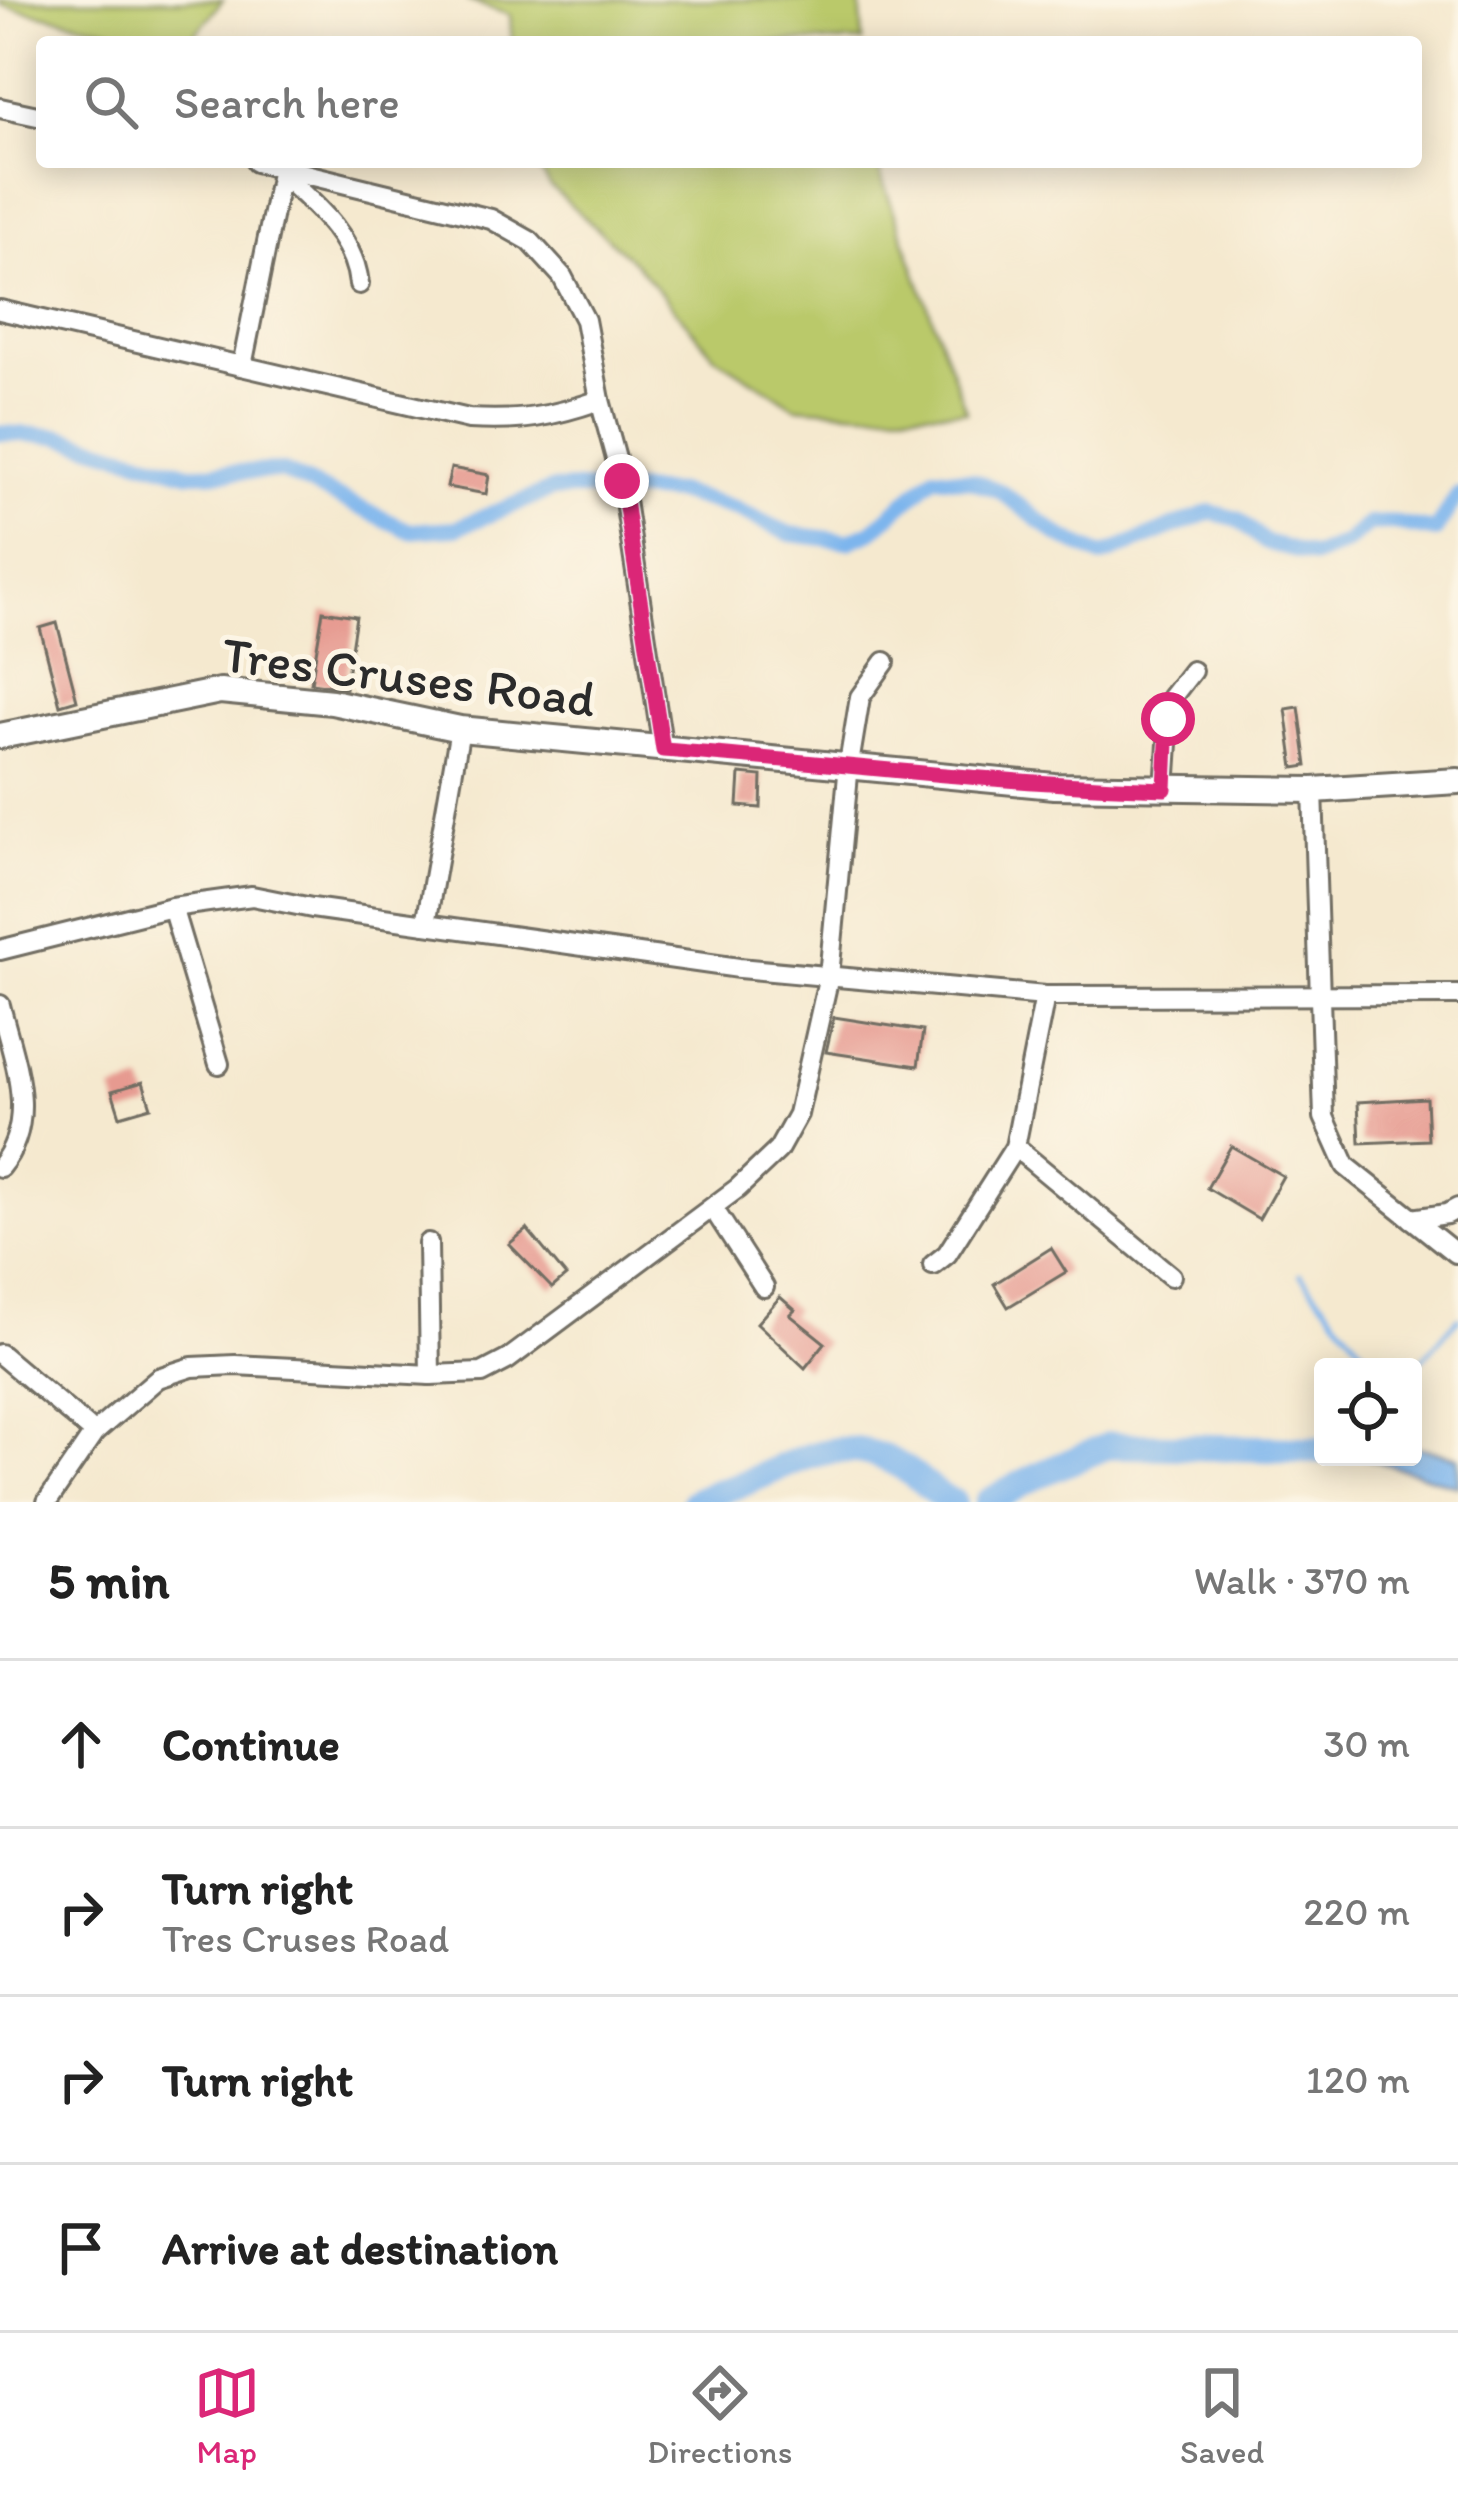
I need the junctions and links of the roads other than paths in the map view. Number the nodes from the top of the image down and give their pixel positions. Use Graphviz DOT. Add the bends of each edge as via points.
graph roads {
  1 [pos="0,108"];
  2 [pos="36,116"];
  3 [pos="274,168"];
  4 [pos="276,168"];
  5 [pos="282,168"];
  6 [pos="358,284"];
  7 [pos="0,310"];
  8 [pos="242,366"];
  9 [pos="600,400"];
  10 [pos="885,662"];
  11 [pos="1192,671"];
  12 [pos="460,729"];
  13 [pos="0,736"];
  14 [pos="663,750"];
  15 [pos="849,764"];
  16 [pos="1458,781"];
  17 [pos="1165,789"];
  18 [pos="1313,790"];
  19 [pos="172,907"];
  20 [pos="426,924"];
  21 [pos="0,950"];
  22 [pos="829,976"];
  23 [pos="1458,995"];
  24 [pos="1045,996"];
  25 [pos="1317,998"];
  26 [pos="0,1005"];
  27 [pos="219,1064"];
  28 [pos="1015,1148"];
  29 [pos="0,1166"];
  30 [pos="712,1208"];
  31 [pos="1458,1208"];
  32 [pos="1412,1219"];
  33 [pos="428,1243"];
  34 [pos="1455,1252"];
  35 [pos="933,1265"];
  36 [pos="1171,1276"];
  37 [pos="764,1287"];
  38 [pos="0,1354"];
  39 [pos="430,1375"];
  40 [pos="94,1432"];
  41 [pos="49,1502"];
  1 -- 2 [label="street"];
  3 -- 8 [label="street"];
  4 -- 6 [label="street" via="334,226"];
  5 -- 9 [label="street" via="491,219 530,241 562,276 585,320"];
  7 -- 8 [label="street"];
  8 -- 9 [label="street" via="469,418 552,417"];
  9 -- 14 [label="street" via="622,481"];
  10 -- 15 [label="street" via="860,697"];
  11 -- 17 [label="street" via="1171,698"];
  12 -- 13 [label="main road, Tres Cruses Road" via="220,691"];
  12 -- 14 [label="main road, Tres Cruses Road"];
  12 -- 20 [label="street"];
  14 -- 15 [label="main road, Tres Cruses Road"];
  15 -- 17 [label="main road, Tres Cruses Road"];
  15 -- 22 [label="street"];
  16 -- 18 [label="main road, Tres Cruses Road"];
  17 -- 18 [label="main road, Tres Cruses Road"];
  18 -- 25 [label="street"];
  19 -- 20 [label="street" via="252,896"];
  19 -- 21 [label="street"];
  19 -- 27 [label="street"];
  20 -- 22 [label="street"];
  22 -- 24 [label="street"];
  22 -- 30 [label="street" via="798,1114 778,1150"];
  23 -- 25 [label="street"];
  24 -- 25 [label="street"];
  24 -- 28 [label="street"];
  25 -- 32 [label="street" via="1324,1118 1346,1166"];
  26 -- 29 [label="street" via="22,1112 20,1138"];
  28 -- 35 [label="street"];
  28 -- 36 [label="street"];
  30 -- 37 [label="street"];
  30 -- 39 [label="street" via="507,1360 482,1373"];
  31 -- 32 [label="street"];
  32 -- 34 [label="street"];
  33 -- 39 [label="street"];
  38 -- 40 [label="street"];
  39 -- 40 [label="street" via="192,1367 158,1378"];
  40 -- 41 [label="street"];
}
